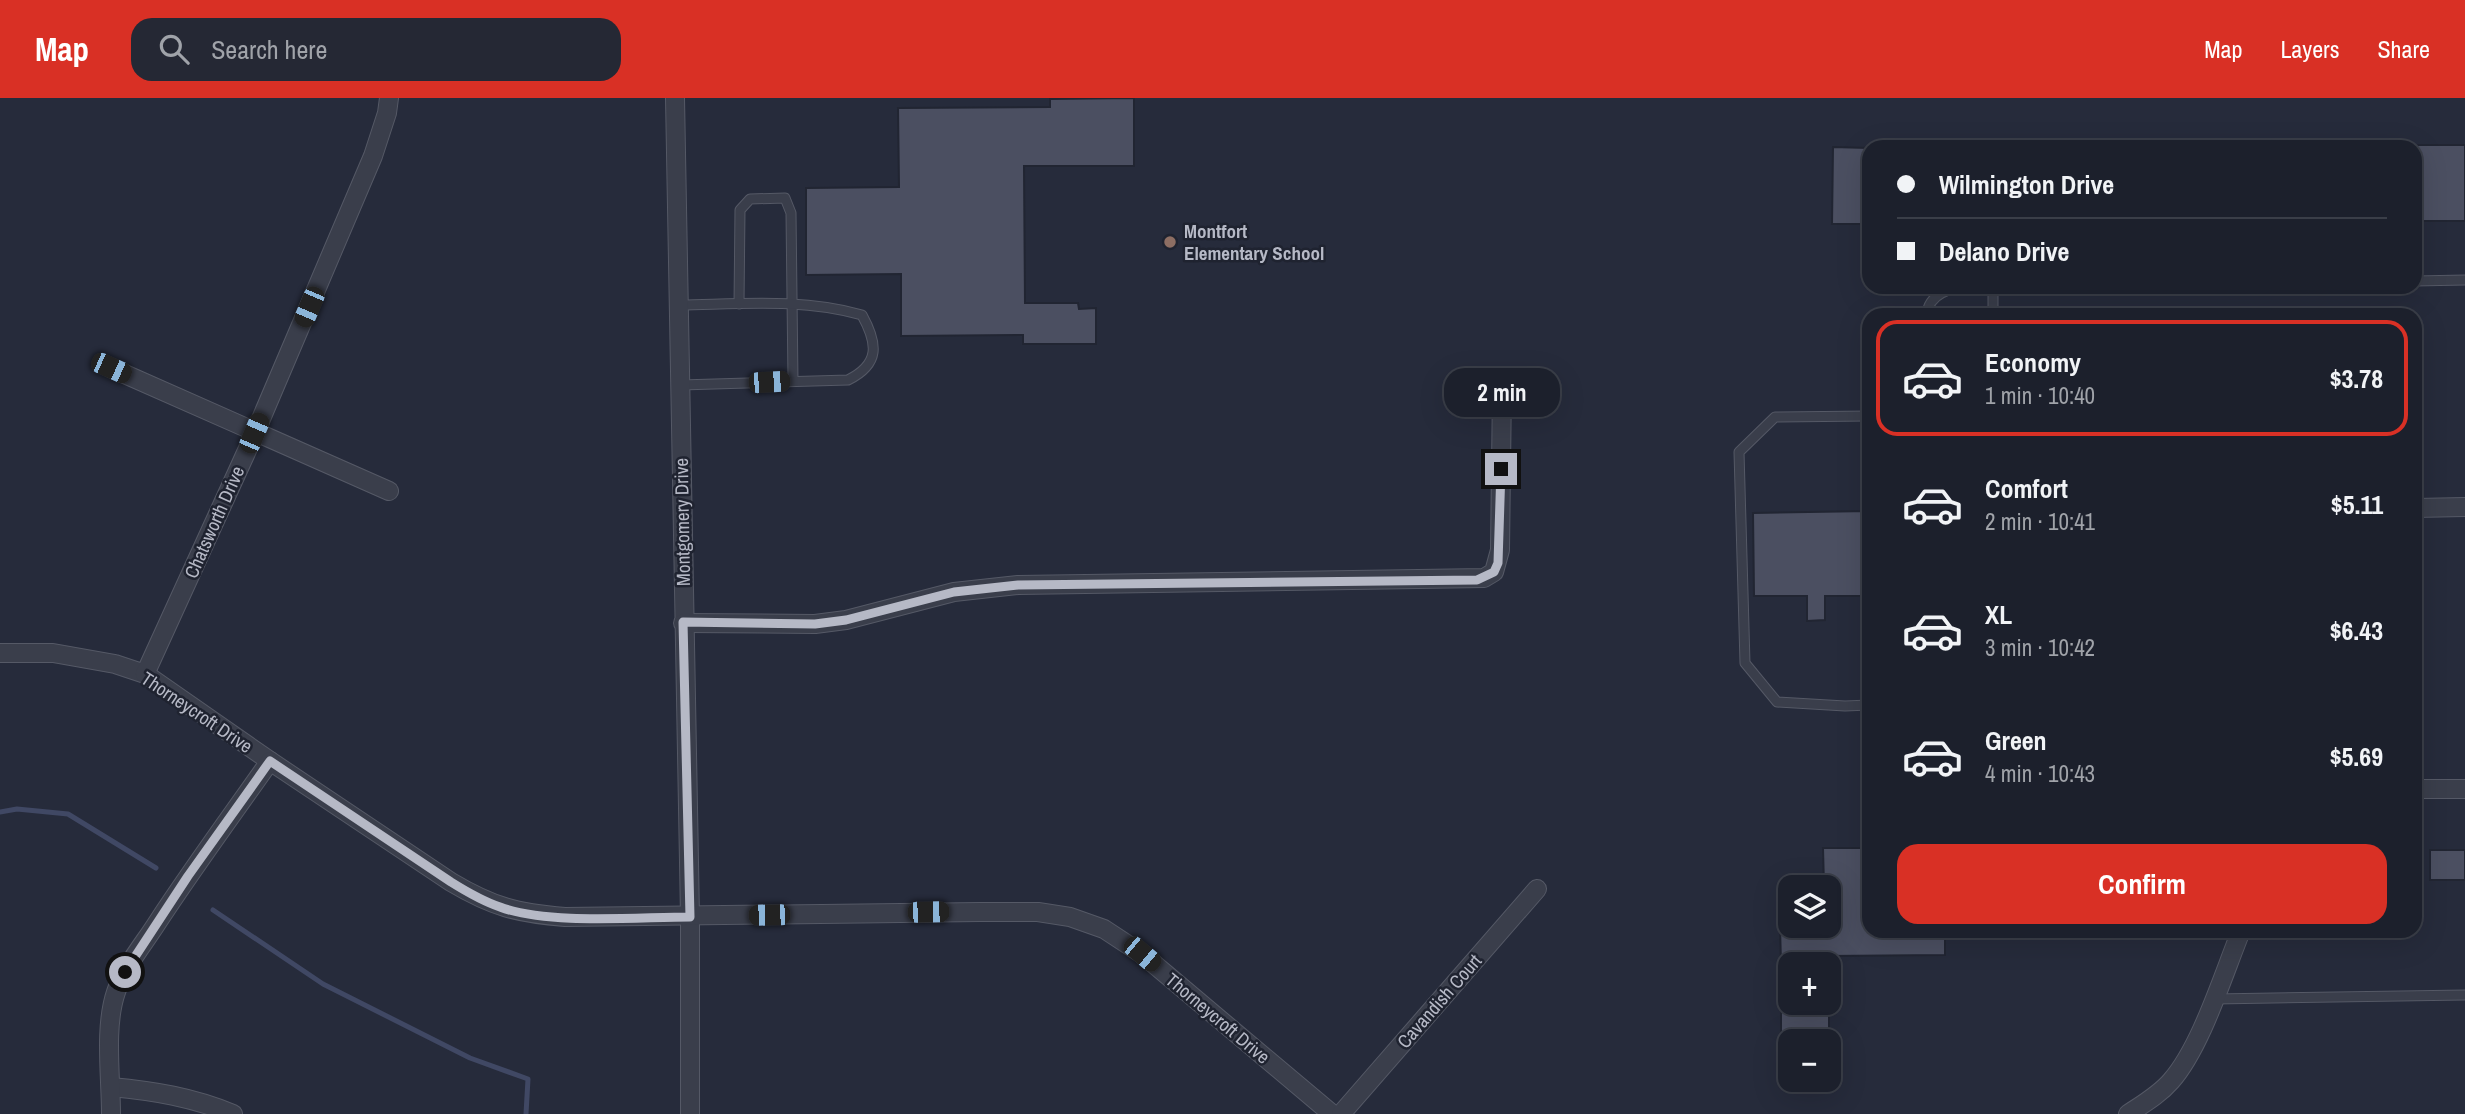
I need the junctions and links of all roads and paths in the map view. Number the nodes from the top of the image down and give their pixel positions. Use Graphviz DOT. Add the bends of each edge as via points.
graph roads {
  1 [pos="389,98"];
  2 [pos="675,98"];
  3 [pos="2465,280"];
  4 [pos="2422,281"];
  5 [pos="1940,294"];
  6 [pos="791,302"];
  7 [pos="739,304"];
  8 [pos="680,305"];
  9 [pos="1928,308"];
  10 [pos="111,368"];
  11 [pos="793,381"];
  12 [pos="681,385"];
  13 [pos="1502,387"];
  14 [pos="1862,416"];
  15 [pos="254,433"];
  16 [pos="389,491"];
  17 [pos="2465,507"];
  18 [pos="2422,508"];
  19 [pos="683,622"];
  20 [pos="0,653"];
  21 [pos="145,674"];
  22 [pos="1862,705"];
  23 [pos="270,761"];
  24 [pos="2422,789"];
  25 [pos="2465,789"];
  26 [pos="1537,889"];
  27 [pos="690,917"];
  28 [pos="2238,938"];
  29 [pos="2465,995"];
  30 [pos="2214,999"];
  31 [pos="111,1087"];
  32 [pos="111,1114"];
  33 [pos="233,1114"];
  34 [pos="690,1114"];
  35 [pos="1332,1114"];
  36 [pos="1341,1114"];
  37 [pos="2128,1114"];
  1 -- 15 [label="street, Chatsworth Drive" via="373,156"];
  2 -- 8 [label="street, Montgomery Drive"];
  3 -- 4 [label="lane"];
  5 -- 9 [label="lane"];
  6 -- 7 [label="lane"];
  6 -- 7 [label="lane" via="791,213 785,198 750,199 740,210"];
  6 -- 11 [label="lane"];
  6 -- 11 [label="lane" via="862,315 872,332 873,358 863,373 848,380"];
  7 -- 8 [label="lane"];
  8 -- 12 [label="street, Montgomery Drive"];
  10 -- 15 [label="street"];
  11 -- 12 [label="lane"];
  12 -- 19 [label="street, Montgomery Drive"];
  13 -- 19 [label="street" via="1500,550 1494,572 1477,580 1018,585 954,592 815,624"];
  14 -- 22 [label="lane" via="1775,417 1739,452 1745,663 1777,702"];
  15 -- 16 [label="street"];
  15 -- 21 [label="street, Chatsworth Drive"];
  17 -- 18 [label="street"];
  19 -- 27 [label="street, Montgomery Drive"];
  20 -- 21 [label="street, Thorneycroft Drive" via="53,653"];
  21 -- 23 [label="street, Thorneycroft Drive"];
  23 -- 27 [label="street, Thorneycroft Drive" via="451,882 501,908 565,917"];
  23 -- 31 [label="street" via="125,972 111,1013"];
  24 -- 25 [label="street"];
  26 -- 36 [label="street, Cavandish Court"];
  27 -- 34 [label="street, Montgomery Drive"];
  27 -- 35 [label="street, Thorneycroft Drive" via="1038,912 1070,917 1104,929 1142,954"];
  28 -- 30 [label="street"];
  29 -- 30 [label="lane"];
  30 -- 37 [label="street" via="2173,1079"];
  31 -- 32 [label="street"];
  31 -- 33 [label="street" via="187,1097"];
}
